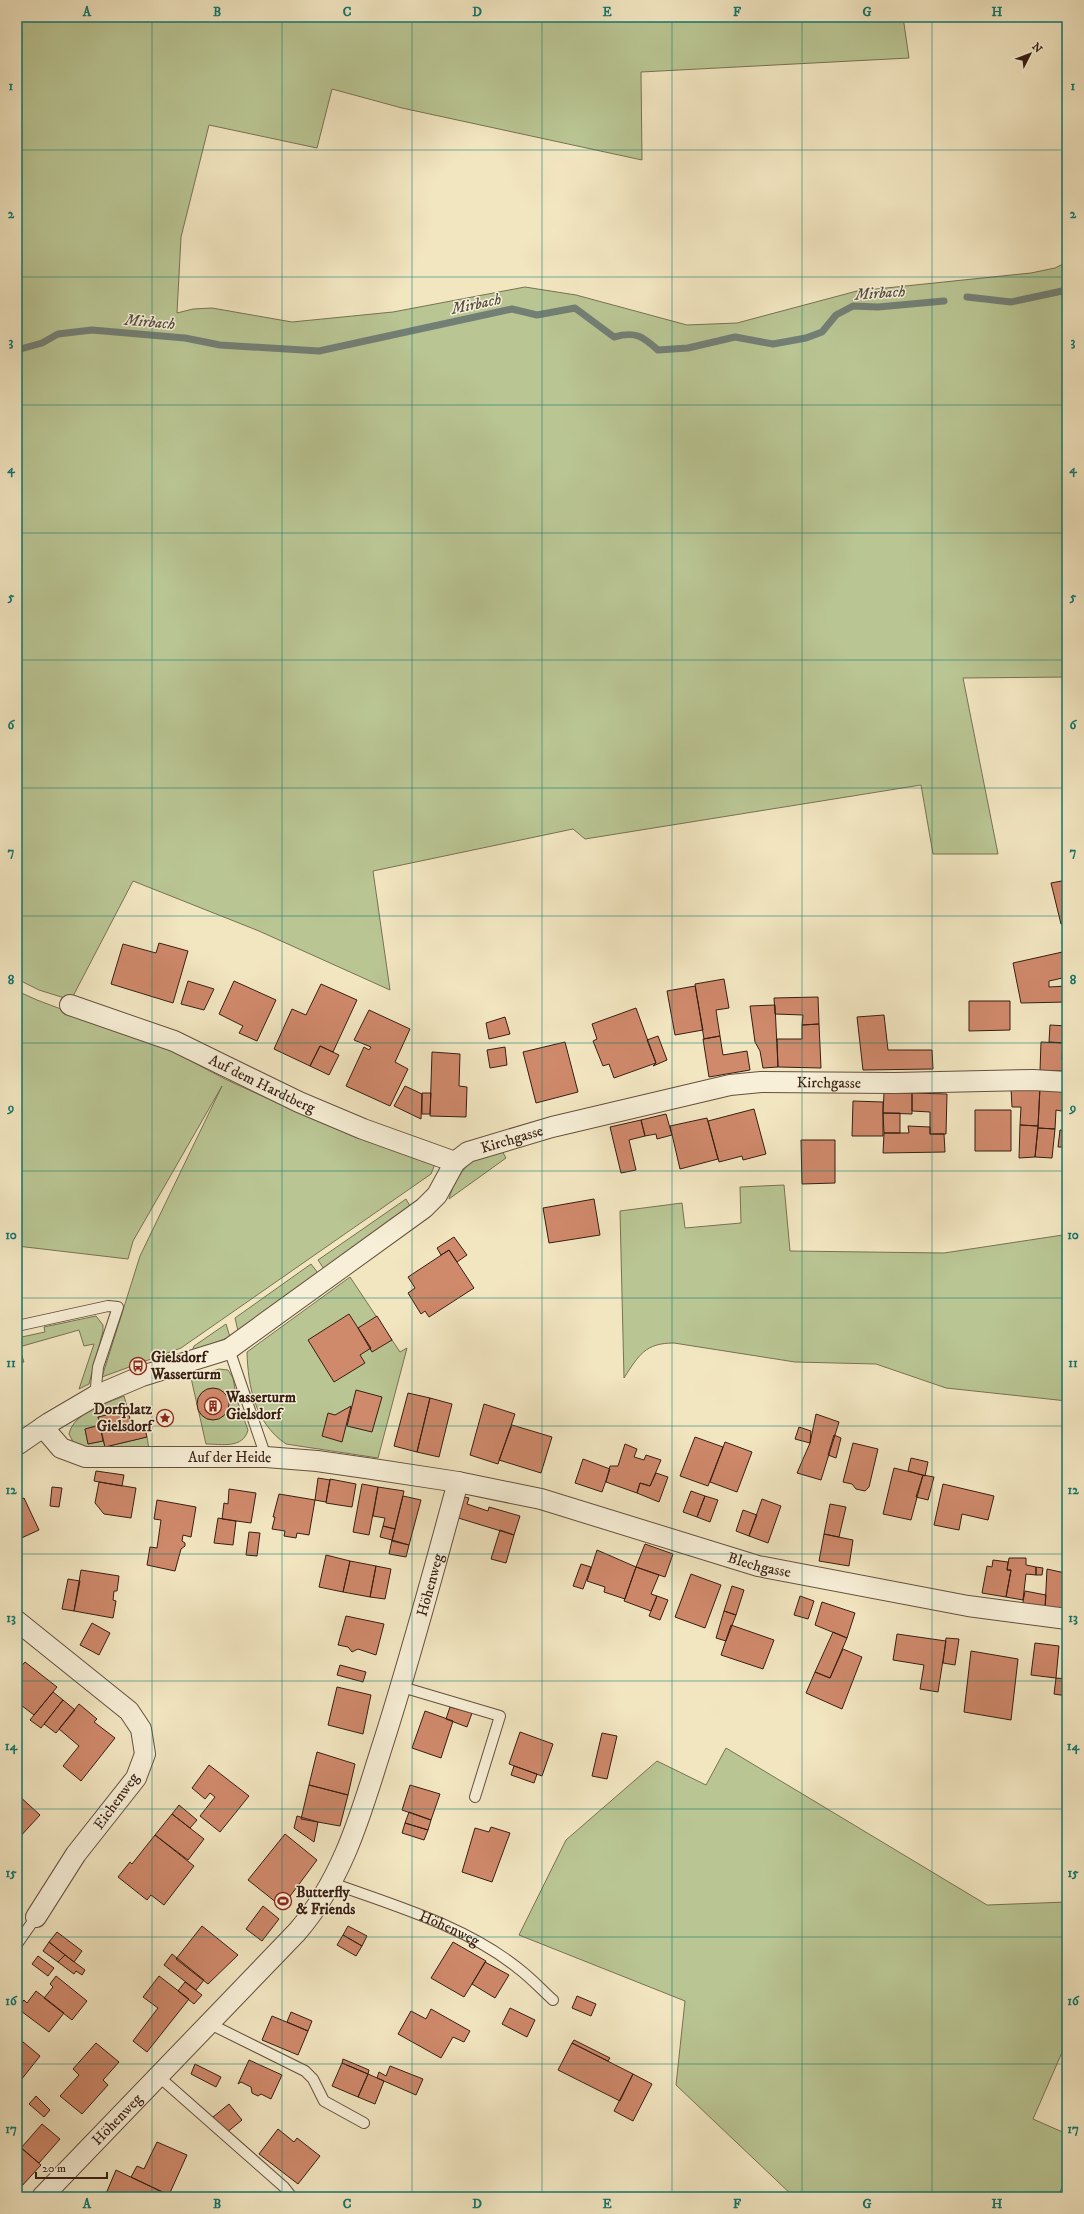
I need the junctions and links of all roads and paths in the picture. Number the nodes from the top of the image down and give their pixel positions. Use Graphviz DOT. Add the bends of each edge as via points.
graph roads {
  1 [pos="70,1005"];
  2 [pos="1067,1082"];
  3 [pos="455,1162"];
  4 [pos="17,1326"];
  5 [pos="229,1349"];
  6 [pos="95,1396"];
  7 [pos="43,1427"];
  8 [pos="17,1445"];
  9 [pos="266,1456"];
  10 [pos="458,1482"];
  11 [pos="1067,1619"];
  12 [pos="17,1621"];
  13 [pos="402,1687"];
  14 [pos="475,1798"];
  15 [pos="332,1883"];
  16 [pos="36,1917"];
  17 [pos="17,1944"];
  18 [pos="553,2000"];
  19 [pos="208,2023"];
  20 [pos="158,2075"];
  21 [pos="364,2123"];
  22 [pos="42,2197"];
  23 [pos="292,2197"];
  1 -- 3 [label="street, Auf dem Hardtberg" via="174,1041 299,1102 363,1129"];
  2 -- 3 [label="street, Kirchgasse" via="768,1082 730,1085 552,1127 468,1152"];
  3 -- 5 [label="street, Kirchgasse" via="436,1195 424,1208"];
  4 -- 6 [label="lane" via="108,1306 118,1307 98,1367"];
  5 -- 6 [label="street, Kirchgasse" via="142,1376"];
  5 -- 9 [label="lane"];
  6 -- 7 [label="street, Kirchgasse"];
  7 -- 8 [label="street"];
  7 -- 9 [label="street, Auf der Heide" via="61,1448 85,1457"];
  9 -- 10 [label="street, Auf der Heide"];
  10 -- 11 [label="street, Blechgasse" via="548,1501 758,1566 968,1606"];
  10 -- 13 [label="street, Höhenweg"];
  12 -- 16 [label="street, Eichenweg" via="129,1711 141,1729 145,1754 136,1778 76,1854"];
  13 -- 14 [label="lane" via="500,1716"];
  13 -- 15 [label="street, Höhenweg" via="352,1841"];
  15 -- 18 [label="lane, Höhenweg" via="451,1928 519,1968"];
  15 -- 19 [label="street, Höhenweg" via="316,1911"];
  16 -- 17 [label="lane, Eichenweg"];
  19 -- 20 [label="street, Höhenweg"];
  19 -- 21 [label="lane" via="305,2071 314,2079 324,2101"];
  20 -- 22 [label="street, Höhenweg"];
  20 -- 23 [label="lane" via="284,2187"];
}
